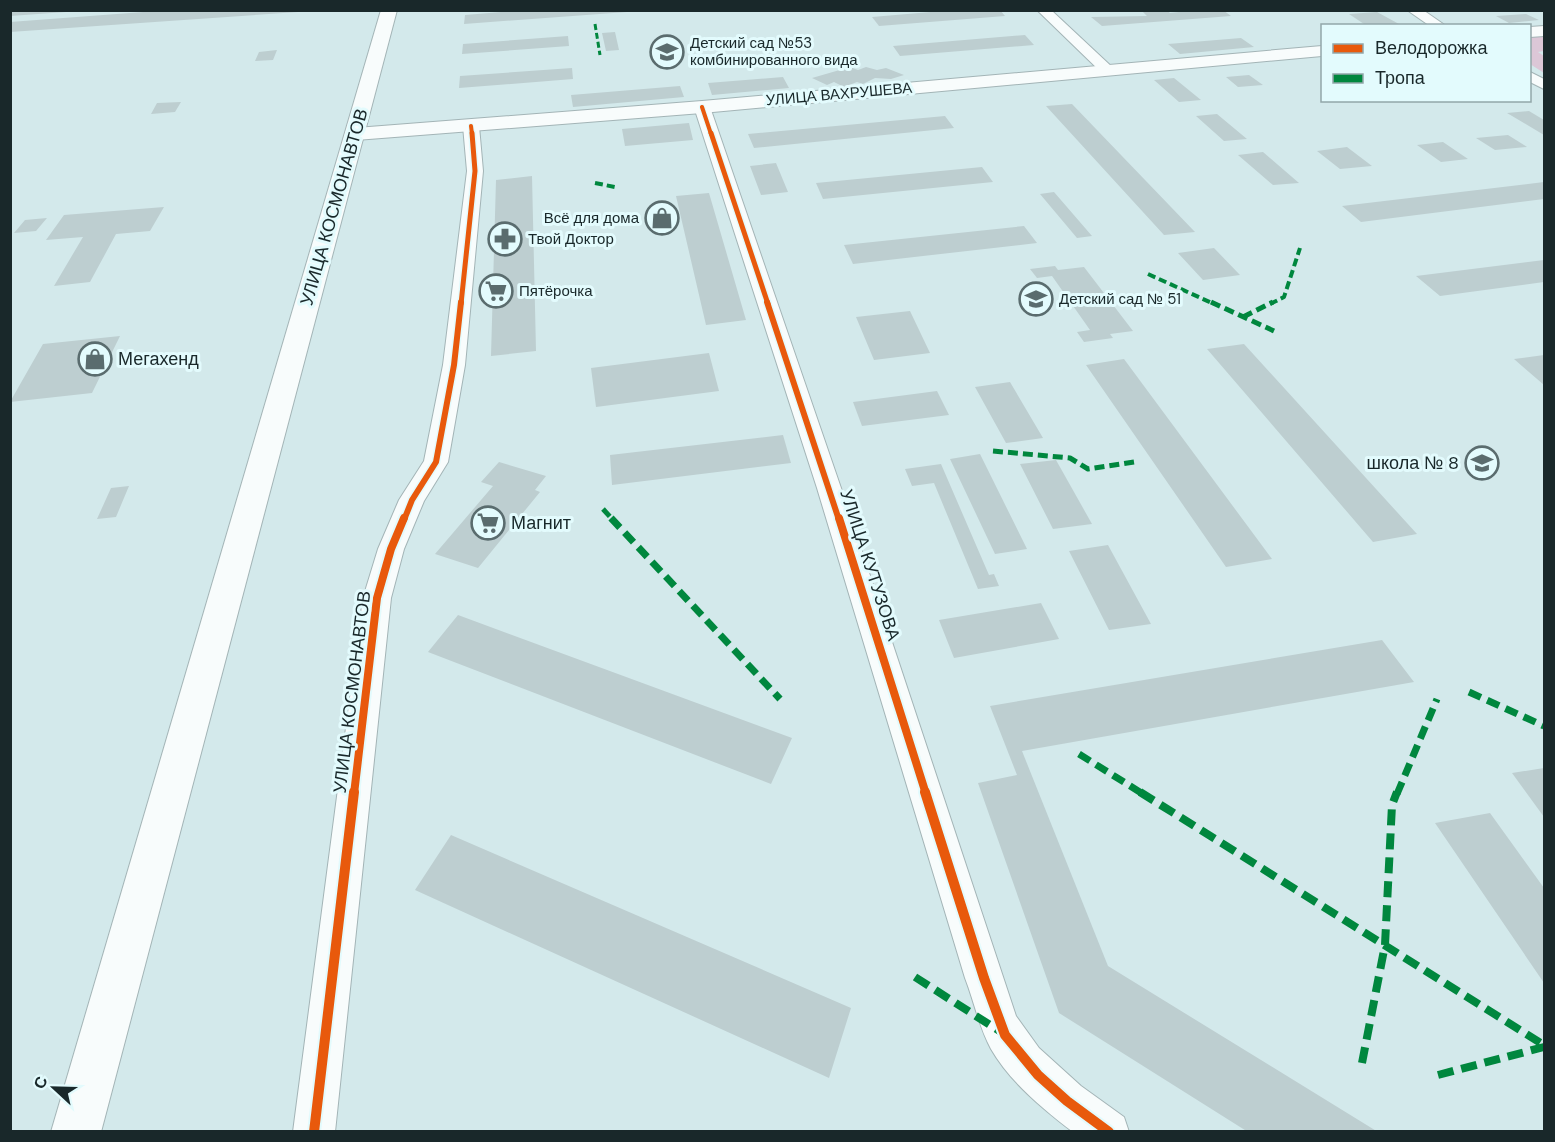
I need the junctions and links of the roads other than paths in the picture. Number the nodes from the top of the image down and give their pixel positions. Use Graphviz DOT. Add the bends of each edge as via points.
graph roads {
  1 [pos="389,10"];
  2 [pos="1043,10"];
  3 [pos="1413,10"];
  4 [pos="1437,24"];
  5 [pos="1321,51"];
  6 [pos="1107,70"];
  7 [pos="1531,77"];
  8 [pos="1545,85"];
  9 [pos="702,106"];
  10 [pos="471,126"];
  11 [pos="356,134"];
  12 [pos="76,1131"];
  13 [pos="314,1131"];
  14 [pos="1109,1131"];
  1 -- 11 [label="main road, УЛИЦА КОСМОНАВТОВ"];
  2 -- 6 [label="street"];
  3 -- 4 [label="street"];
  5 -- 6 [label="main road, УЛИЦА ВАХРУШЕВА"];
  6 -- 9 [label="main road, УЛИЦА ВАХРУШЕВА"];
  7 -- 8 [label="street"];
  9 -- 10 [label="main road, УЛИЦА ВАХРУШЕВА"];
  9 -- 14 [label="street, УЛИЦА КУТУЗОВА" via="1005,1035 1046,1082"];
  10 -- 11 [label="main road, УЛИЦА ВАХРУШЕВА"];
  10 -- 13 [label="street, УЛИЦА КОСМОНАВТОВ" via="476,171 454,365 436,462 412,500 391,549 377,598"];
  11 -- 12 [label="main road, УЛИЦА КОСМОНАВТОВ" via="317,261"];
}
